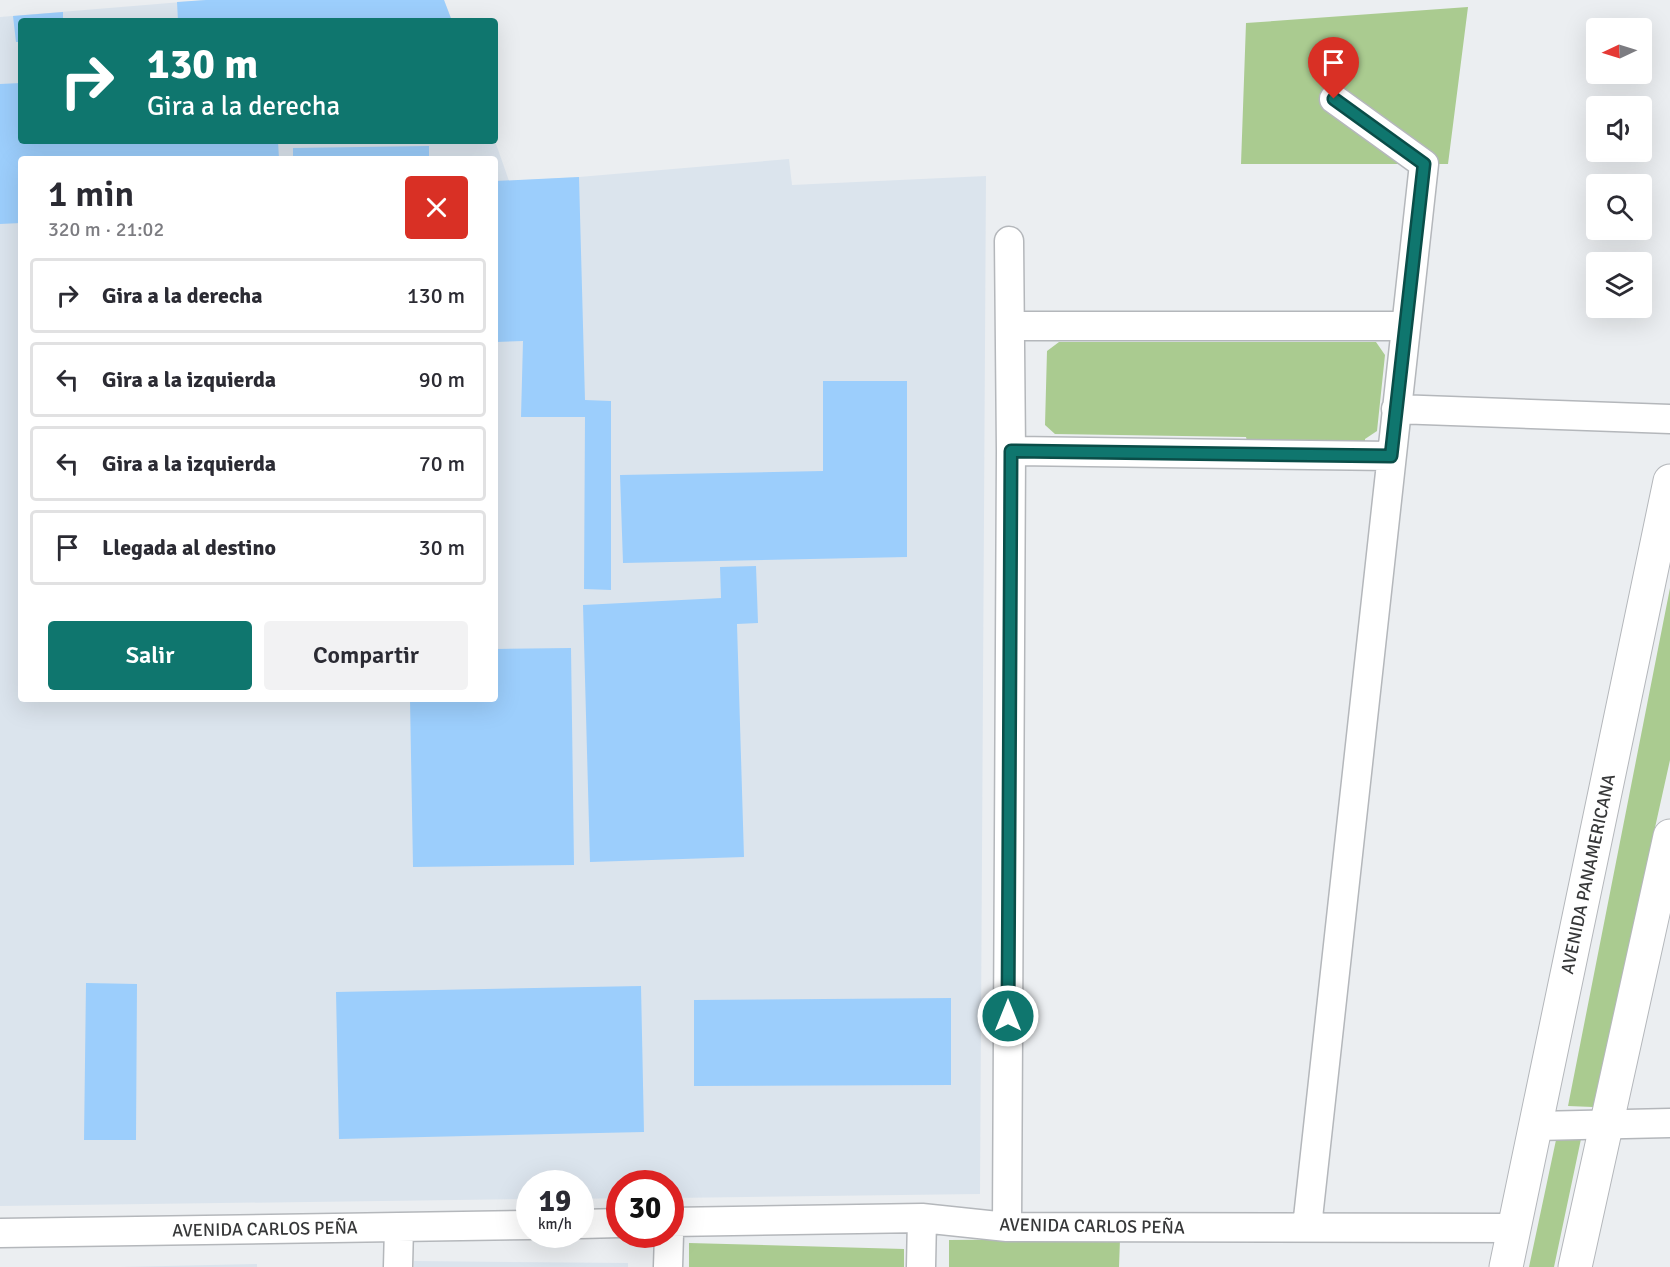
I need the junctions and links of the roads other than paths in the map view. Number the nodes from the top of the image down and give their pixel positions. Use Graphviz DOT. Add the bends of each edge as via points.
graph roads {
  1 [pos="1334,99"];
  2 [pos="1009,241"];
  3 [pos="1405,326"];
  4 [pos="1010,327"];
  5 [pos="1396,409"];
  6 [pos="1670,419"];
  7 [pos="1011,451"];
  8 [pos="1391,456"];
  9 [pos="1670,481"];
  10 [pos="1670,836"];
  11 [pos="1670,1123"];
  12 [pos="1606,1124"];
  13 [pos="1536,1126"];
  14 [pos="922,1218"];
  15 [pos="684,1222"];
  16 [pos="516,1225"];
  17 [pos="399,1227"];
  18 [pos="1007,1227"];
  19 [pos="1306,1227"];
  20 [pos="1514,1228"];
  21 [pos="0,1233"];
  22 [pos="669,1248"];
  23 [pos="398,1267"];
  24 [pos="668,1267"];
  25 [pos="921,1267"];
  26 [pos="1506,1267"];
  27 [pos="1575,1267"];
  1 -- 3 [label="street" via="1424,164"];
  2 -- 4 [label="street"];
  3 -- 4 [label="street"];
  3 -- 5 [label="street"];
  4 -- 7 [label="street"];
  5 -- 6 [label="street"];
  5 -- 8 [label="street"];
  7 -- 8 [label="street"];
  7 -- 18 [label="street"];
  8 -- 19 [label="street"];
  9 -- 13 [label="main road, AVENIDA PANAMERICANA"];
  10 -- 12 [label="main road"];
  11 -- 12 [label="street"];
  12 -- 13 [label="street"];
  12 -- 27 [label="main road"];
  13 -- 20 [label="main road, AVENIDA PANAMERICANA"];
  14 -- 15 [label="street, AVENIDA CARLOS PEÑA"];
  14 -- 18 [label="street, AVENIDA CARLOS PEÑA"];
  14 -- 25 [label="street"];
  16 -- 17 [label="street, AVENIDA CARLOS PEÑA"];
  17 -- 21 [label="street, AVENIDA CARLOS PEÑA"];
  17 -- 23 [label="street"];
  18 -- 19 [label="street, AVENIDA CARLOS PEÑA"];
  19 -- 20 [label="street, AVENIDA CARLOS PEÑA"];
  20 -- 26 [label="main road, AVENIDA PANAMERICANA"];
  22 -- 24 [label="street"];
}
